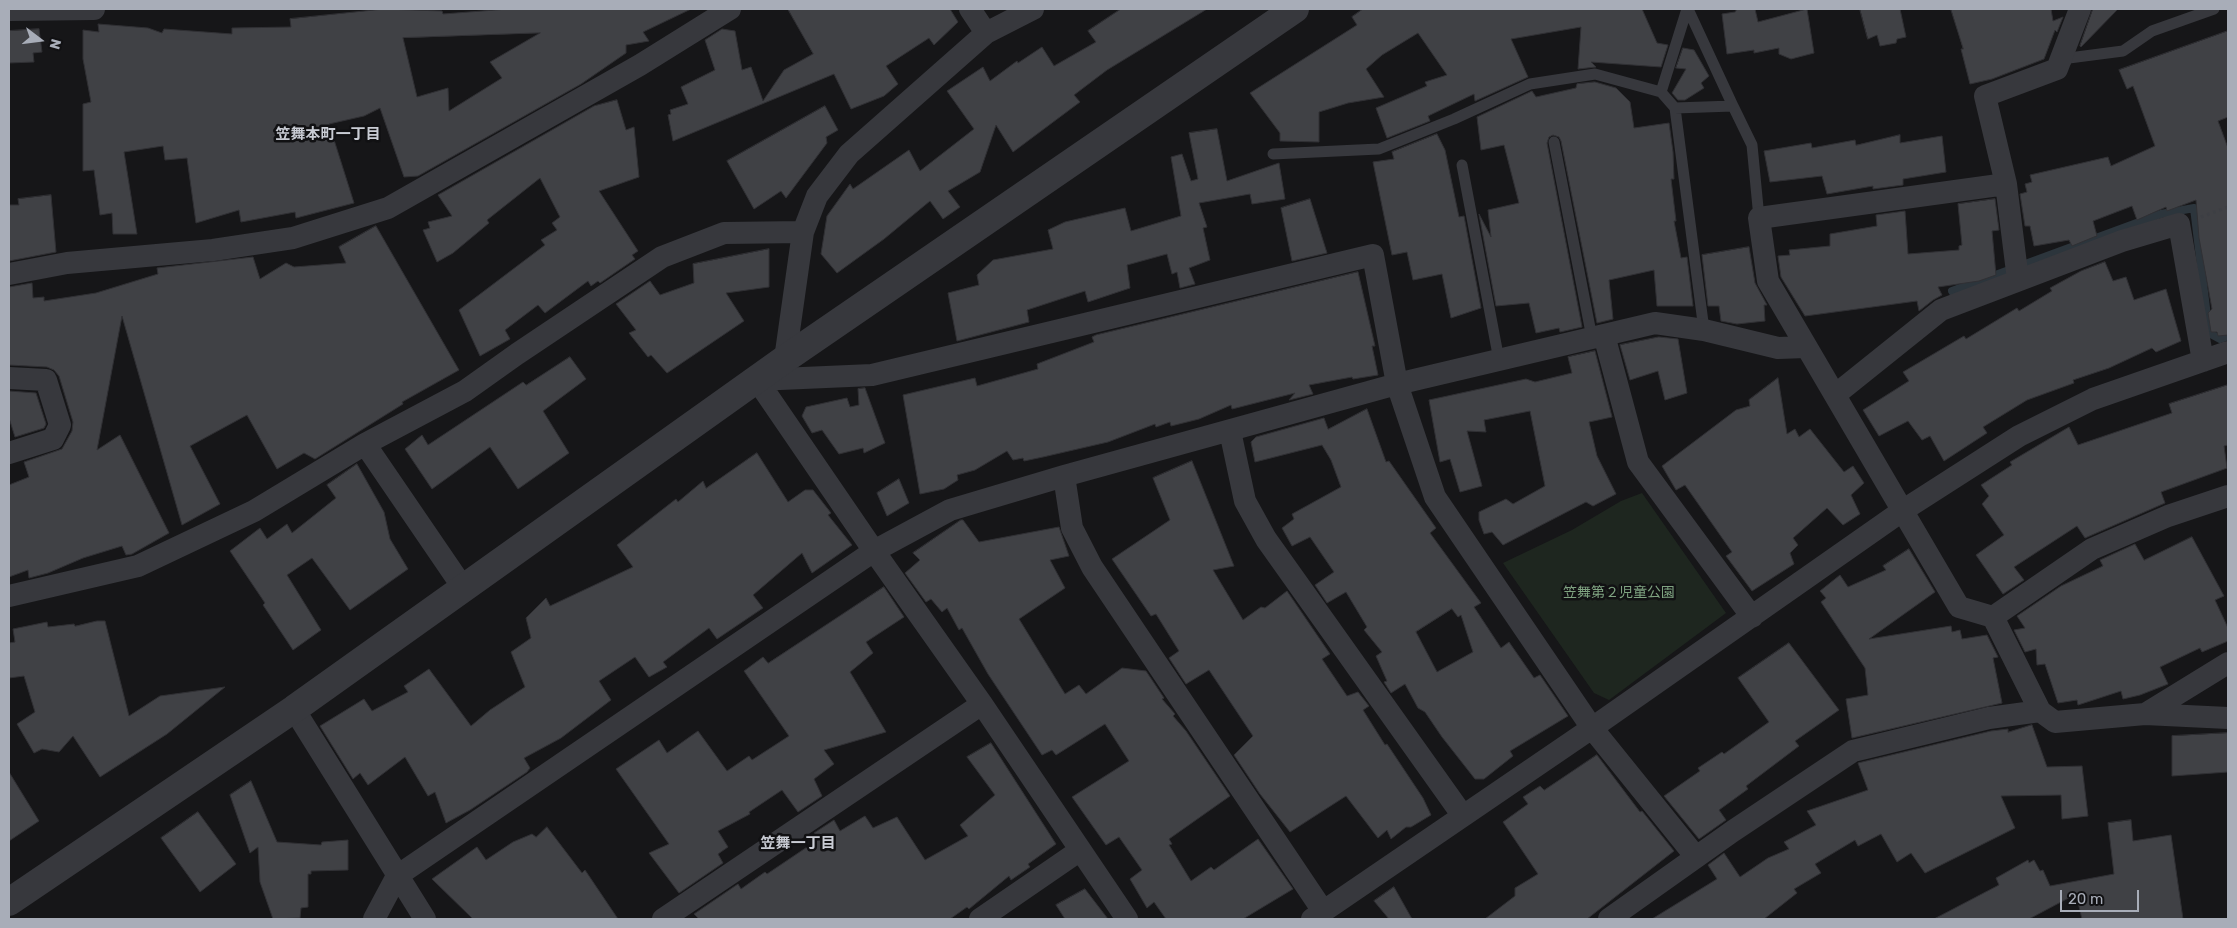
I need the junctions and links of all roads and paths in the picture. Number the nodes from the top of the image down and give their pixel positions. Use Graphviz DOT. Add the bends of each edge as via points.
graph roads {
  1 [pos="94,9"];
  2 [pos="730,9"];
  3 [pos="970,9"];
  4 [pos="1033,9"];
  5 [pos="1688,9"];
  6 [pos="2080,9"];
  7 [pos="2214,9"];
  8 [pos="9,10"];
  9 [pos="1280,13"];
  10 [pos="986,33"];
  11 [pos="2057,69"];
  12 [pos="1661,92"];
  13 [pos="1733,106"];
  14 [pos="1675,108"];
  15 [pos="1554,142"];
  16 [pos="1273,154"];
  17 [pos="1462,165"];
  18 [pos="2006,184"];
  19 [pos="1760,218"];
  20 [pos="804,232"];
  21 [pos="9,274"];
  22 [pos="2018,280"];
  23 [pos="1704,330"];
  24 [pos="1598,336"];
  25 [pos="1806,347"];
  26 [pos="2228,352"];
  27 [pos="785,359"];
  28 [pos="1499,360"];
  29 [pos="2203,360"];
  30 [pos="9,378"];
  31 [pos="758,380"];
  32 [pos="1397,384"];
  33 [pos="1835,395"];
  34 [pos="1230,430"];
  35 [pos="364,444"];
  36 [pos="9,453"];
  37 [pos="1064,476"];
  38 [pos="2228,496"];
  39 [pos="1902,511"];
  40 [pos="874,551"];
  41 [pos="464,589"];
  42 [pos="9,596"];
  43 [pos="1752,617"];
  44 [pos="1993,617"];
  45 [pos="2228,662"];
  46 [pos="982,704"];
  47 [pos="294,709"];
  48 [pos="2040,711"];
  49 [pos="2145,714"];
  50 [pos="2228,718"];
  51 [pos="1592,728"];
  52 [pos="1463,816"];
  53 [pos="1079,851"];
  54 [pos="1696,857"];
  55 [pos="397,876"];
  56 [pos="9,902"];
  57 [pos="1318,915"];
  58 [pos="374,919"];
  59 [pos="425,919"];
  60 [pos="663,919"];
  61 [pos="980,919"];
  62 [pos="1127,919"];
  63 [pos="1608,919"];
  1 -- 8 [label="street"];
  2 -- 21 [label="street" via="640,66 388,208 293,238 213,250 67,263"];
  3 -- 10 [label="street"];
  4 -- 10 [label="street"];
  5 -- 12 [label="lane"];
  5 -- 13 [label="lane"];
  6 -- 11 [label="street"];
  7 -- 11 [label="lane" via="2152,31 2123,51 2069,58"];
  9 -- 27 [label="street"];
  10 -- 20 [label="street" via="849,154 817,196"];
  11 -- 18 [label="street" via="1985,96"];
  12 -- 14 [label="lane"];
  12 -- 16 [label="lane" via="1594,74 1530,84 1379,149"];
  13 -- 14 [label="lane"];
  13 -- 19 [label="lane" via="1752,145"];
  14 -- 23 [label="lane"];
  15 -- 24 [label="lane"];
  17 -- 28 [label="lane"];
  18 -- 19 [label="street"];
  18 -- 22 [label="street"];
  19 -- 25 [label="street" via="1768,281"];
  20 -- 27 [label="street"];
  20 -- 35 [label="street" via="724,233 662,257 465,391"];
  22 -- 29 [label="street" via="2122,241 2179,224"];
  22 -- 33 [label="street" via="1941,310"];
  23 -- 24 [label="street" via="1655,323"];
  23 -- 25 [label="street" via="1778,348"];
  24 -- 28 [label="street"];
  24 -- 43 [label="street" via="1638,462"];
  25 -- 33 [label="street"];
  26 -- 29 [label="street"];
  27 -- 31 [label="street"];
  28 -- 32 [label="street"];
  29 -- 39 [label="street" via="2093,399 2019,436"];
  30 -- 36 [label="street" via="46,380 60,425 53,439"];
  31 -- 32 [label="street" via="872,375 1373,255"];
  31 -- 40 [label="street"];
  31 -- 41 [label="street"];
  32 -- 34 [label="street"];
  32 -- 51 [label="street" via="1435,497"];
  33 -- 39 [label="street"];
  34 -- 37 [label="street"];
  34 -- 52 [label="street" via="1245,501 1266,539"];
  35 -- 41 [label="street"];
  35 -- 42 [label="street" via="254,512 138,566"];
  37 -- 40 [label="street" via="950,510"];
  37 -- 57 [label="street" via="1072,528 1092,567"];
  38 -- 44 [label="street" via="2168,516 2092,549"];
  39 -- 43 [label="street"];
  39 -- 44 [label="street" via="1959,607"];
  40 -- 46 [label="street"];
  40 -- 55 [label="street"];
  41 -- 47 [label="street"];
  43 -- 51 [label="street"];
  44 -- 48 [label="street"];
  45 -- 49 [label="street"];
  46 -- 53 [label="street"];
  46 -- 60 [label="street"];
  47 -- 55 [label="street"];
  47 -- 56 [label="street"];
  48 -- 49 [label="street" via="2056,722"];
  48 -- 54 [label="street" via="1989,718 1853,751"];
  49 -- 50 [label="street"];
  51 -- 52 [label="street"];
  51 -- 54 [label="street"];
  52 -- 57 [label="street"];
  53 -- 61 [label="street"];
  53 -- 62 [label="street"];
  54 -- 63 [label="street"];
  55 -- 58 [label="street"];
  55 -- 59 [label="street"];
}
